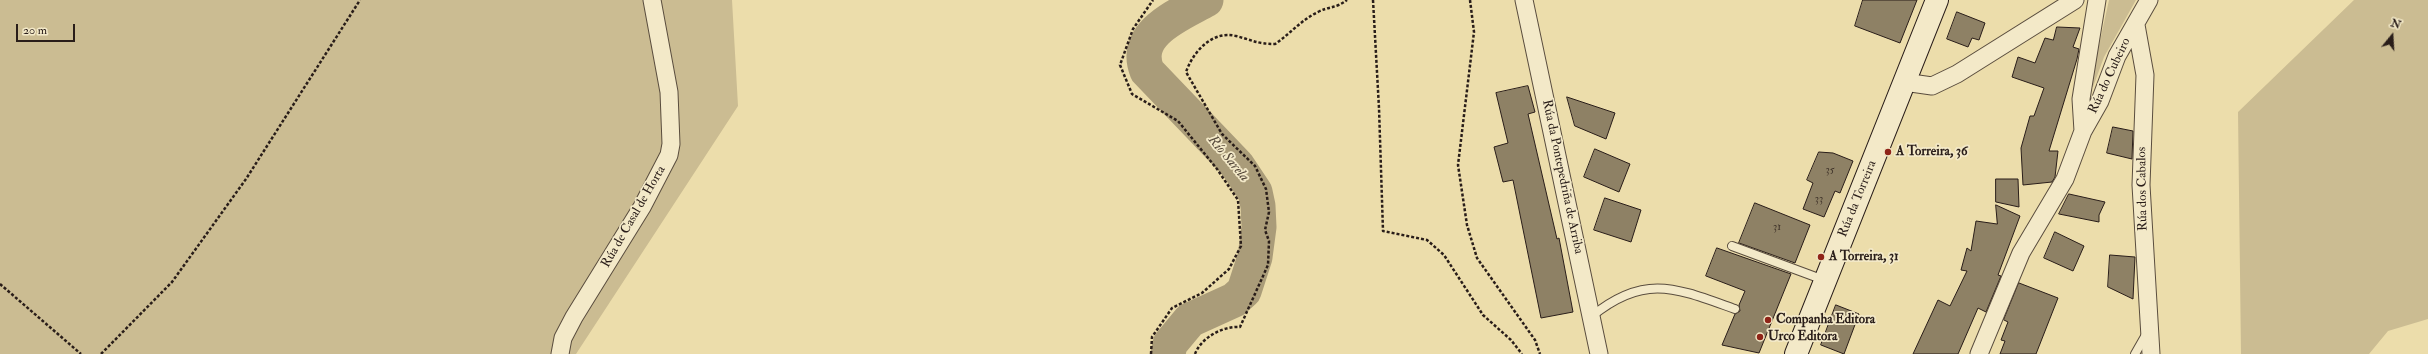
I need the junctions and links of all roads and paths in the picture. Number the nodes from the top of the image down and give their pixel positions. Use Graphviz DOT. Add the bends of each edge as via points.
graph roads {
  1 [pos="360,0"];
  2 [pos="652,0"];
  3 [pos="1154,0"];
  4 [pos="1347,0"];
  5 [pos="1373,0"];
  6 [pos="1470,0"];
  7 [pos="1524,0"];
  8 [pos="1937,0"];
  9 [pos="2074,0"];
  10 [pos="2097,0"];
  11 [pos="2149,0"];
  12 [pos="2136,25"];
  13 [pos="1904,82"];
  14 [pos="2083,131"];
  15 [pos="1732,246"];
  16 [pos="1825,281"];
  17 [pos="0,284"];
  18 [pos="1735,309"];
  19 [pos="1592,316"];
  20 [pos="2148,332"];
  21 [pos="81,354"];
  22 [pos="101,354"];
  23 [pos="560,354"];
  24 [pos="1151,354"];
  25 [pos="1194,354"];
  26 [pos="1522,354"];
  27 [pos="1540,354"];
  28 [pos="1599,354"];
  29 [pos="1796,354"];
  30 [pos="1979,354"];
  31 [pos="2135,354"];
  32 [pos="2151,354"];
  1 -- 22 [label="path" via="246,179 172,282"];
  2 -- 23 [label="street, Rúa de Casal de Horta" via="669,92 669,155 642,207 574,317 563,338"];
  3 -- 24 [label="path" via="1133,29 1120,65 1132,94 1178,121 1217,168 1238,200 1241,246 1229,269 1202,293 1172,308 1152,337"];
  4 -- 25 [label="path" via="1337,7 1320,11 1300,22 1275,44 1258,44 1235,36 1216,38 1192,56 1186,72 1222,134 1255,166 1266,189 1269,212 1265,230 1269,241 1268,265 1240,327 1212,334"];
  5 -- 26 [label="path" via="1383,231 1427,240 1444,255 1483,315 1511,340"];
  6 -- 27 [label="path" via="1474,32 1458,165 1467,225 1477,258 1535,340"];
  7 -- 19 [label="street, Rúa da Pontepedriña de Arriba"];
  8 -- 13 [label="main road, Rúa da Torreira"];
  9 -- 13 [label="street" via="1956,74 1932,86"];
  10 -- 14 [label="street" via="2081,100"];
  11 -- 12 [label="street, Rúa do Cubeiro"];
  12 -- 14 [label="street, Rúa do Cubeiro" via="2117,56 2100,101"];
  12 -- 20 [label="street, Rúa dos Cabalos" via="2145,75 2141,185"];
  13 -- 16 [label="main road, Rúa da Torreira"];
  14 -- 30 [label="street, Rúa do Cubeiro" via="2065,179 2021,253"];
  15 -- 16 [label="lane"];
  16 -- 29 [label="main road, Rúa da Torreira"];
  17 -- 21 [label="path"];
  18 -- 19 [label="lane" via="1664,287 1622,295"];
  19 -- 28 [label="street, Rúa da Pontepedriña de Arriba"];
  20 -- 31 [label="lane"];
  20 -- 32 [label="street, Rúa dos Cabalos"];
}
